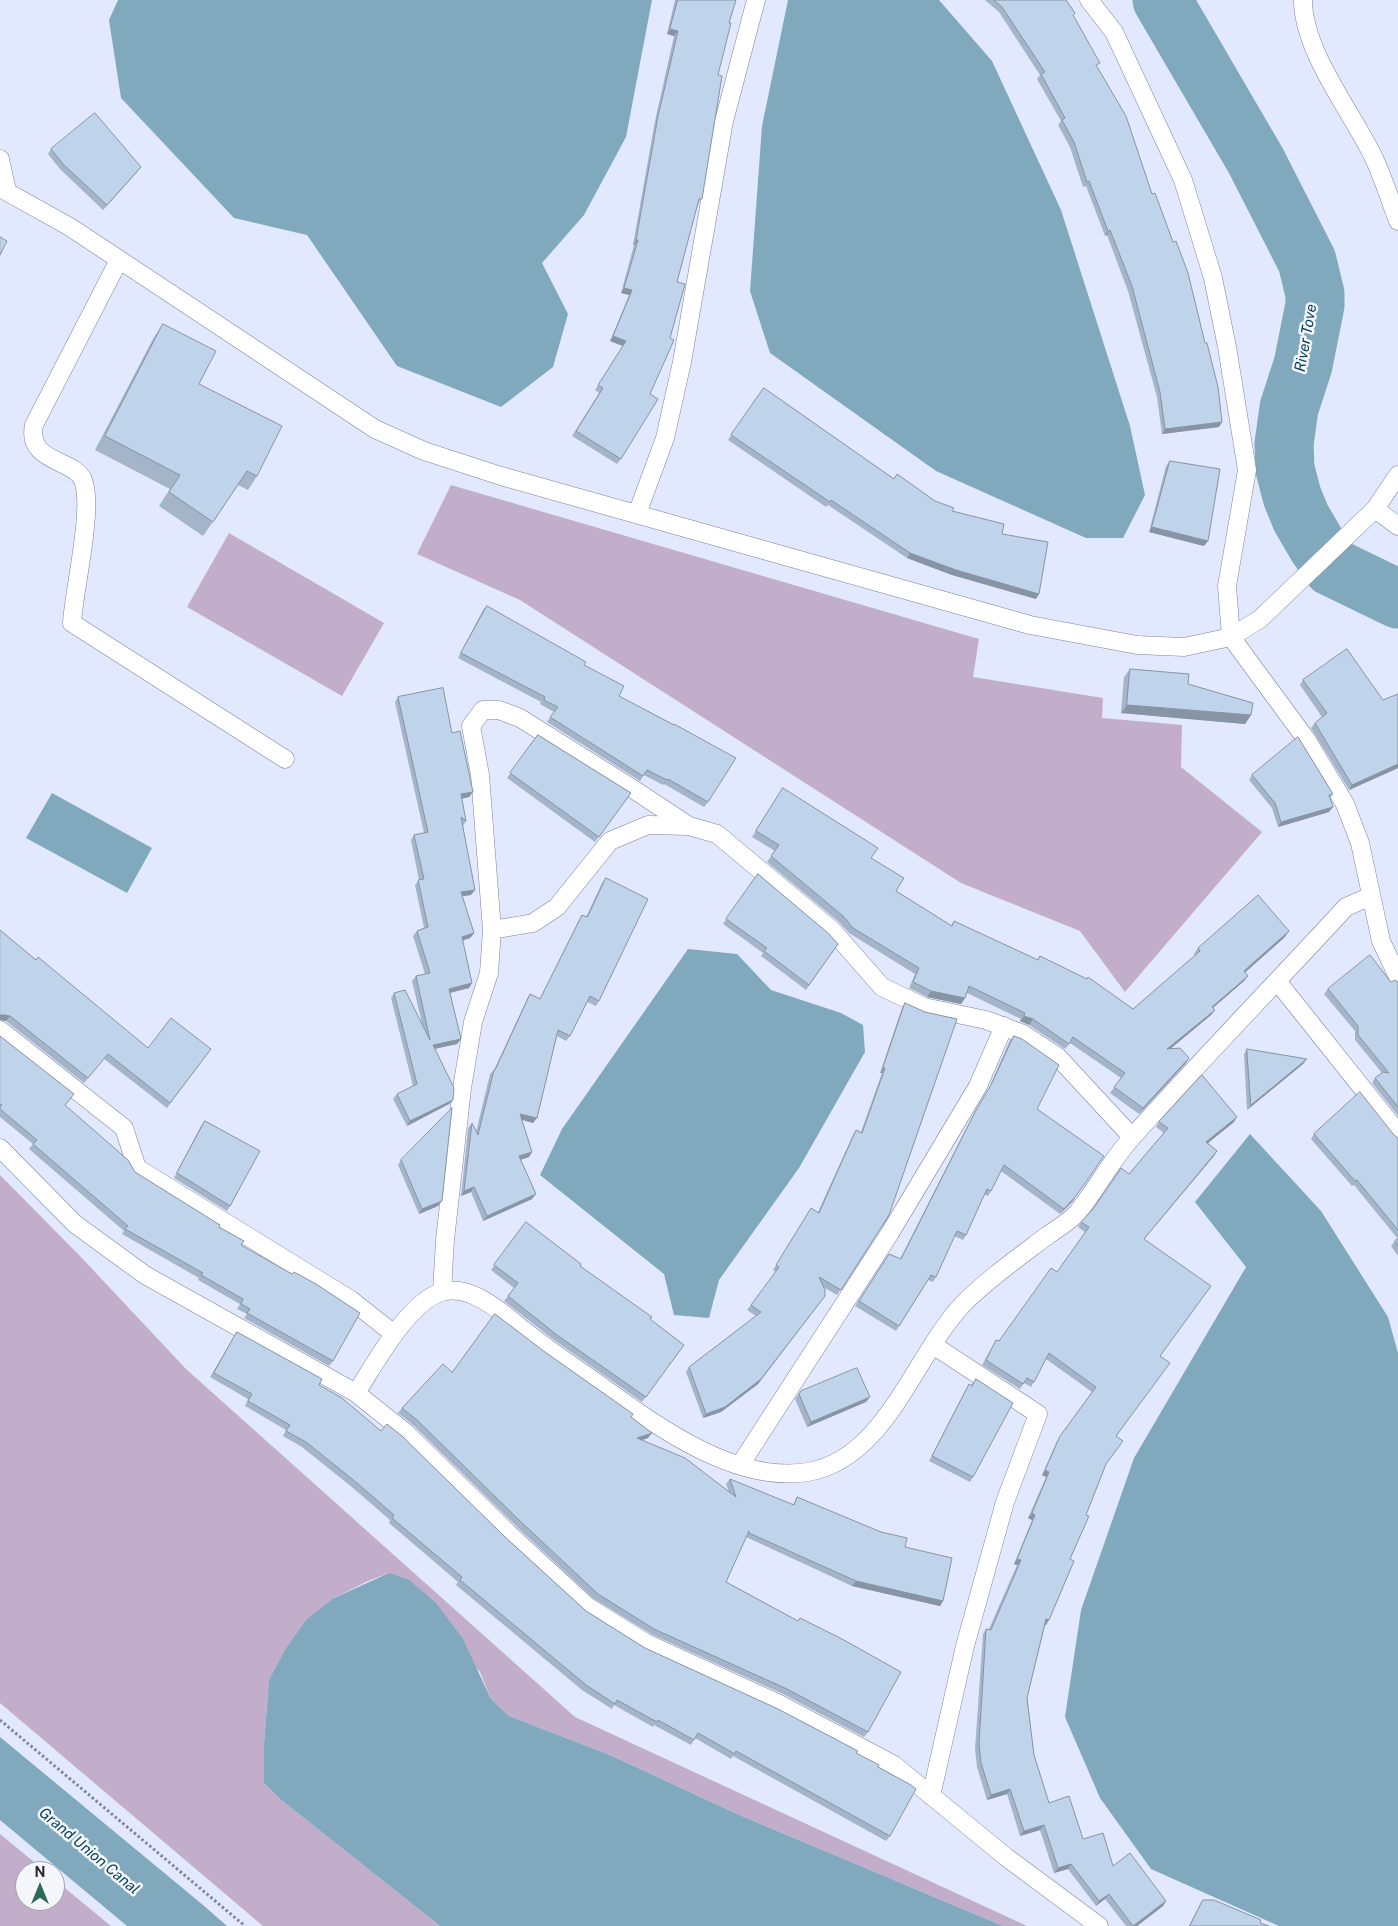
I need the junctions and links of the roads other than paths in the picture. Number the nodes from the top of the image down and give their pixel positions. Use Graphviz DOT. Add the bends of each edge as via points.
graph roads {
  1 [pos="756,0"];
  2 [pos="1089,0"];
  3 [pos="1303,0"];
  4 [pos="0,158"];
  5 [pos="4,190"];
  6 [pos="1398,221"];
  7 [pos="119,260"];
  8 [pos="1398,475"];
  9 [pos="1375,509"];
  10 [pos="637,514"];
  11 [pos="1398,526"];
  12 [pos="1231,637"];
  13 [pos="285,758"];
  14 [pos="689,826"];
  15 [pos="1371,896"];
  16 [pos="492,930"];
  17 [pos="1398,977"];
  18 [pos="1277,981"];
  19 [pos="1004,1026"];
  20 [pos="0,1030"];
  21 [pos="1398,1133"];
  22 [pos="1132,1137"];
  23 [pos="0,1148"];
  24 [pos="442,1292"];
  25 [pos="394,1334"];
  26 [pos="933,1345"];
  27 [pos="356,1393"];
  28 [pos="740,1465"];
  29 [pos="931,1796"];
  30 [pos="1099,1926"];
  1 -- 10 [label="lane" via="724,121 682,362 665,438"];
  2 -- 12 [label="lane" via="1114,32 1183,180 1213,278 1228,347 1247,470 1227,586"];
  3 -- 6 [label="lane" via="1315,50 1374,158"];
  4 -- 5 [label="lane"];
  5 -- 7 [label="lane" via="70,227"];
  7 -- 10 [label="lane" via="376,429 424,451"];
  7 -- 13 [label="lane" via="32,434 46,455 82,476 85,486 85,524 72,623"];
  8 -- 9 [label="lane"];
  9 -- 11 [label="lane"];
  9 -- 12 [label="lane" via="1260,619"];
  10 -- 12 [label="lane" via="1030,625 1137,646 1184,646"];
  12 -- 15 [label="lane" via="1306,739 1345,804 1360,843"];
  14 -- 16 [label="lane" via="648,825 610,841 557,907 533,923"];
  14 -- 16 [label="lane" via="520,718 499,710 483,710 471,726 480,776"];
  14 -- 19 [label="lane" via="717,834 825,923 882,987 924,1006"];
  15 -- 17 [label="lane" via="1381,941"];
  15 -- 18 [label="lane" via="1346,907"];
  16 -- 24 [label="lane" via="489,973 473,1022 462,1088"];
  18 -- 21 [label="lane"];
  18 -- 22 [label="lane"];
  19 -- 22 [label="lane" via="1023,1034 1058,1057"];
  19 -- 28 [label="lane" via="978,1086 890,1233"];
  20 -- 25 [label="lane" via="124,1128 137,1168 351,1300"];
  22 -- 26 [label="lane" via="1077,1214 963,1304"];
  23 -- 27 [label="lane" via="75,1224 144,1275"];
  24 -- 25 [label="lane" via="420,1305"];
  24 -- 28 [label="lane" via="463,1291 492,1305 656,1426 698,1449"];
  25 -- 27 [label="lane"];
  26 -- 28 [label="lane" via="897,1403 867,1439 837,1462 809,1471 779,1474"];
  26 -- 29 [label="lane" via="1038,1414 1002,1512 965,1646"];
  27 -- 29 [label="lane" via="406,1433 588,1607 646,1643 779,1704 894,1765"];
  29 -- 30 [label="lane"];
}
